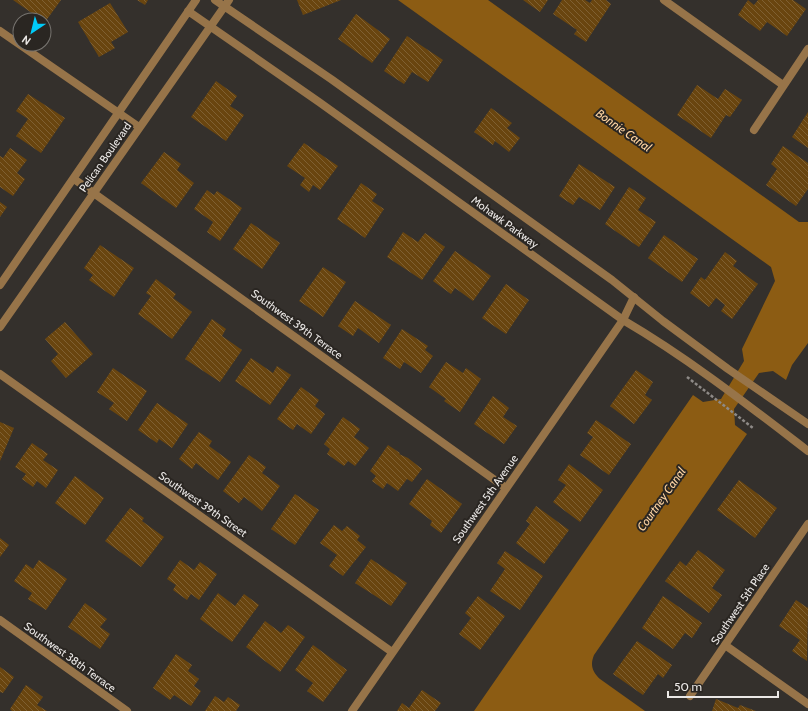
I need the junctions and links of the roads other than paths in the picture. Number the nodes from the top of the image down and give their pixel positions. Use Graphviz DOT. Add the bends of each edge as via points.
graph roads {
  1 [pos="196,0"];
  2 [pos="215,0"];
  3 [pos="664,0"];
  4 [pos="227,3"];
  5 [pos="188,11"];
  6 [pos="210,26"];
  7 [pos="0,31"];
  8 [pos="808,49"];
  9 [pos="784,85"];
  10 [pos="118,113"];
  11 [pos="139,127"];
  12 [pos="754,130"];
  13 [pos="74,179"];
  14 [pos="93,193"];
  15 [pos="0,285"];
  16 [pos="634,297"];
  17 [pos="623,320"];
  18 [pos="0,327"];
  19 [pos="0,374"];
  20 [pos="808,424"];
  21 [pos="808,451"];
  22 [pos="506,488"];
  23 [pos="808,524"];
  24 [pos="0,620"];
  25 [pos="725,645"];
  26 [pos="392,652"];
  27 [pos="690,696"];
  28 [pos="808,704"];
  29 [pos="127,711"];
  30 [pos="352,711"];
  1 -- 5 [label="street, Pelican Boulevard"];
  2 -- 4 [label="street, Mohawk Parkway"];
  3 -- 9 [label="street"];
  4 -- 6 [label="street, Pelican Boulevard"];
  4 -- 16 [label="street, Mohawk Parkway" via="252,26 331,79"];
  5 -- 6 [label="street, Mohawk Parkway"];
  5 -- 10 [label="street, Pelican Boulevard"];
  6 -- 11 [label="street, Pelican Boulevard"];
  6 -- 17 [label="street, Mohawk Parkway"];
  7 -- 10 [label="street"];
  8 -- 9 [label="street"];
  9 -- 12 [label="street"];
  10 -- 11 [label="street"];
  10 -- 13 [label="street, Pelican Boulevard"];
  11 -- 14 [label="street, Pelican Boulevard"];
  13 -- 14 [label="street, Southwest 39th Terrace"];
  13 -- 15 [label="street, Pelican Boulevard"];
  14 -- 18 [label="street, Pelican Boulevard"];
  14 -- 22 [label="street, Southwest 39th Terrace"];
  16 -- 17 [label="street, Southwest 5th Avenue"];
  16 -- 20 [label="street, Mohawk Parkway" via="728,369"];
  17 -- 21 [label="street, Mohawk Parkway" via="653,337"];
  17 -- 22 [label="street, Southwest 5th Avenue"];
  19 -- 26 [label="street, Southwest 39th Street"];
  22 -- 26 [label="street, Southwest 5th Avenue"];
  23 -- 25 [label="street, Southwest 5th Place"];
  24 -- 29 [label="street, Southwest 38th Terrace"];
  25 -- 27 [label="street, Southwest 5th Place"];
  25 -- 28 [label="street"];
  26 -- 30 [label="street, Southwest 5th Avenue"];
}
